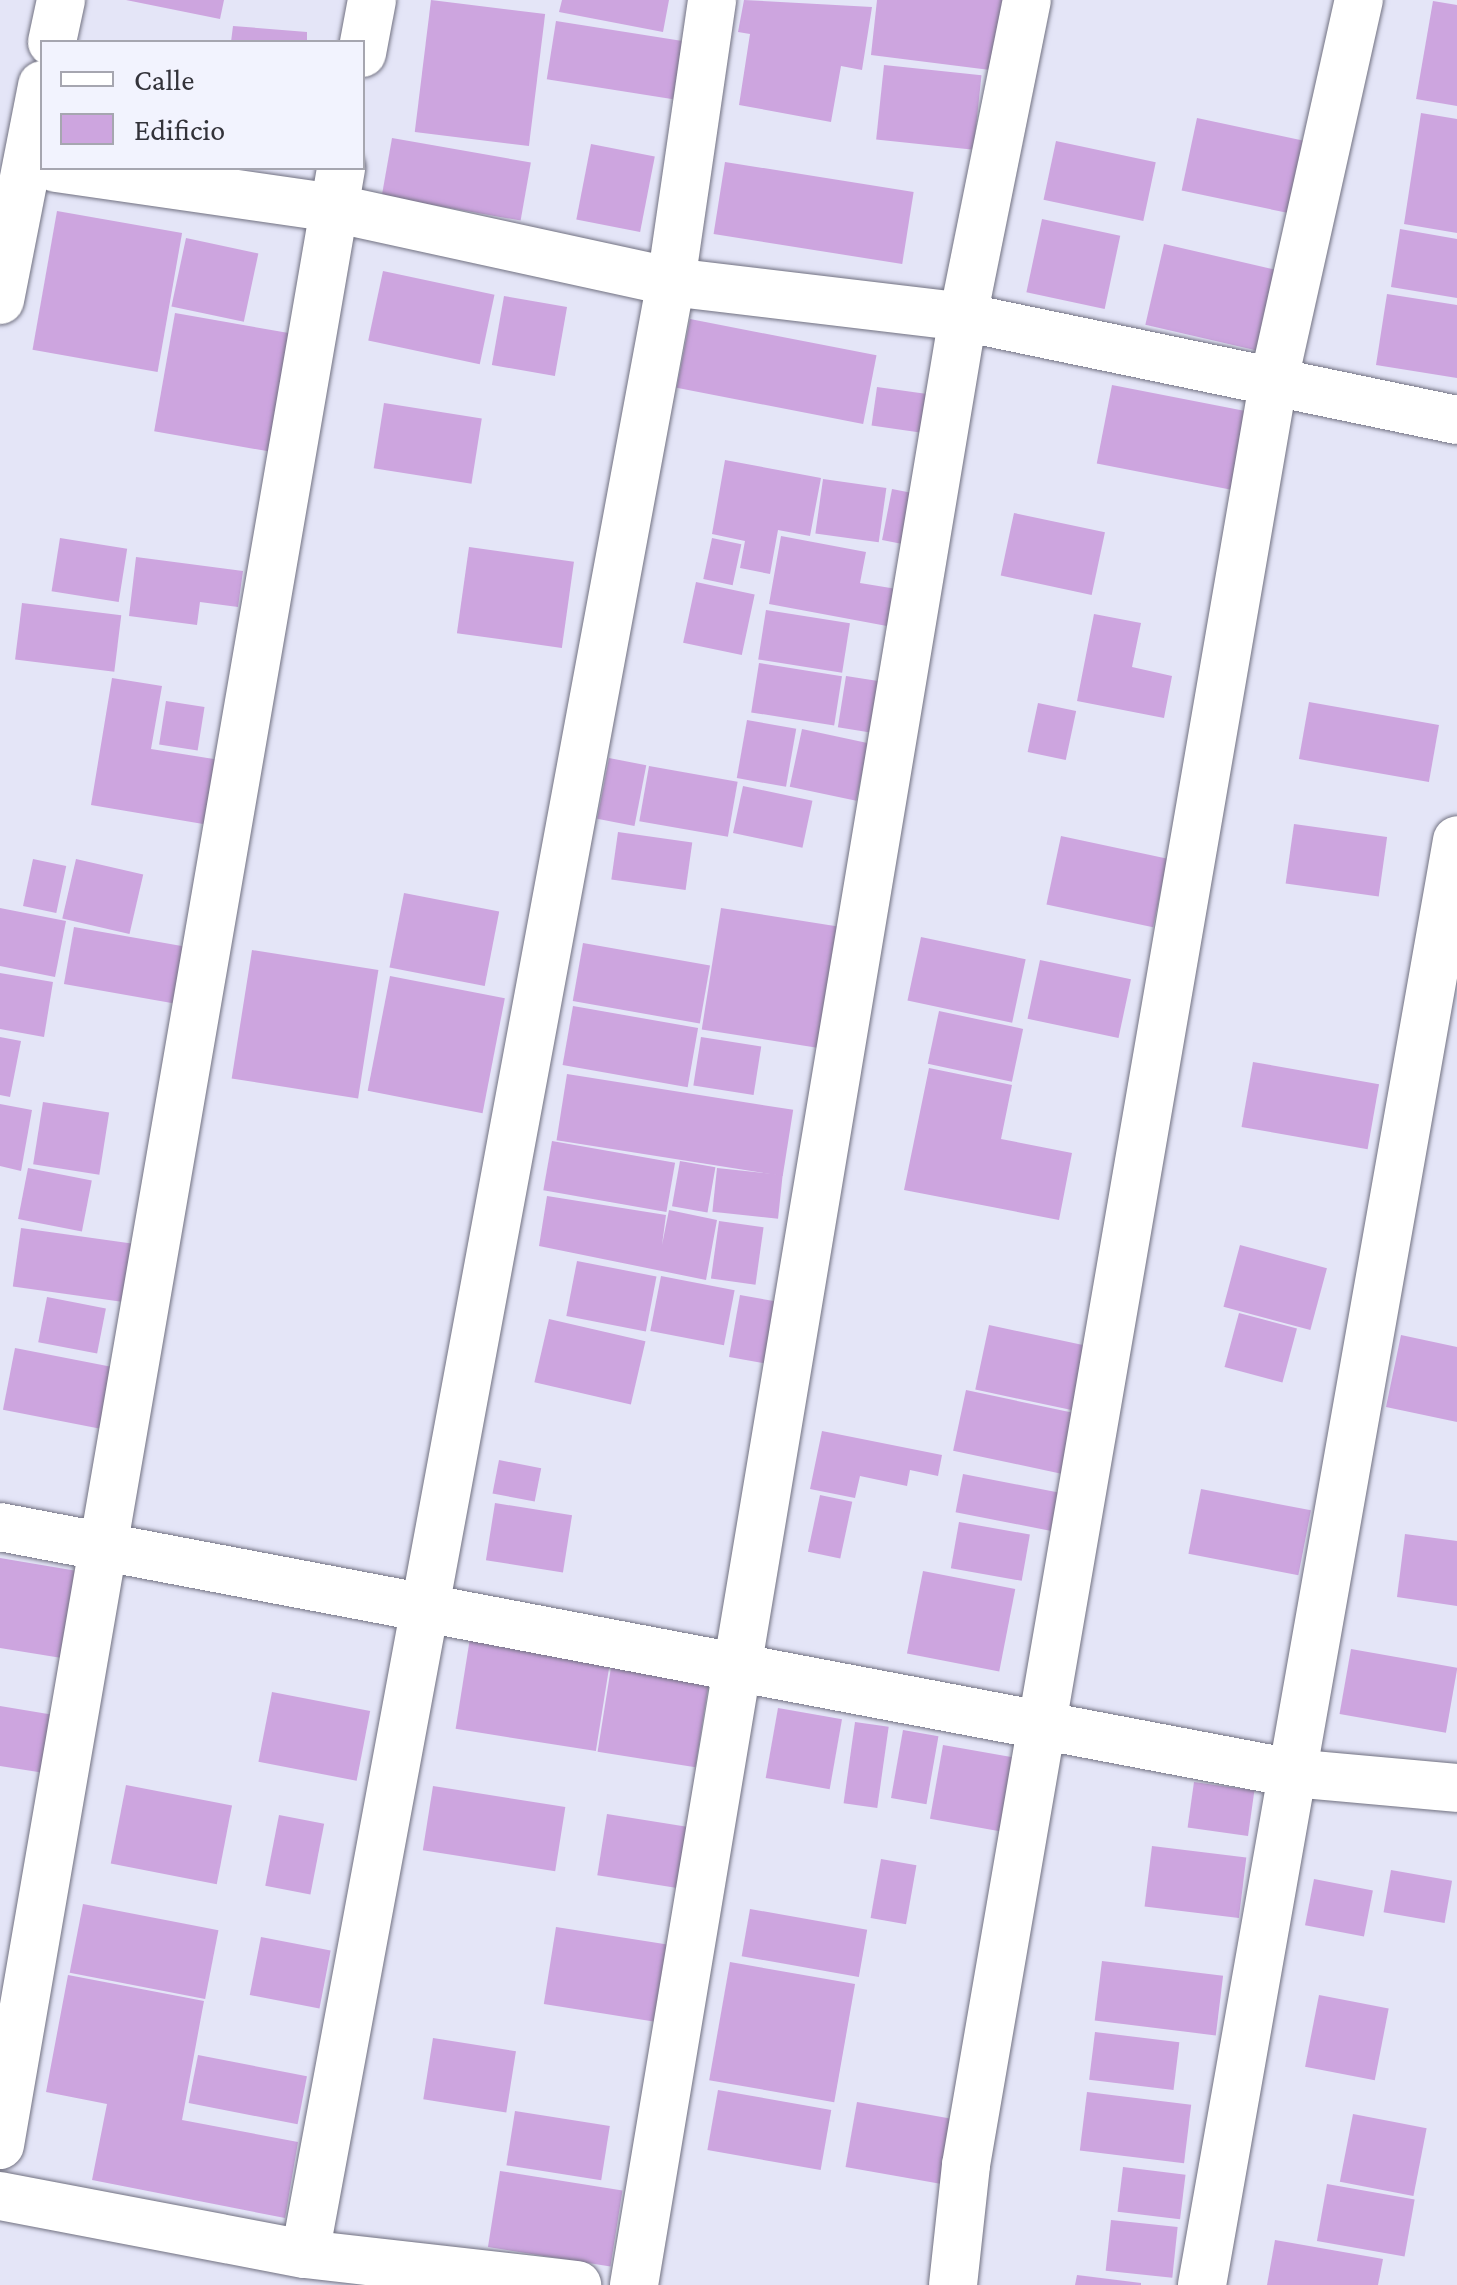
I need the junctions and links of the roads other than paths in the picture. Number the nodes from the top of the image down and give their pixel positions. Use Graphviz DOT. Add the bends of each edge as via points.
graph roads {
  1 [pos="61,0"];
  2 [pos="372,0"];
  3 [pos="712,0"];
  4 [pos="1028,0"];
  5 [pos="1359,0"];
  6 [pos="52,40"];
  7 [pos="364,40"];
  8 [pos="40,99"];
  9 [pos="31,164"];
  10 [pos="108,170"];
  11 [pos="337,188"];
  12 [pos="672,282"];
  13 [pos="0,300"];
  14 [pos="964,317"];
  15 [pos="1274,384"];
  16 [pos="1457,420"];
  17 [pos="1457,840"];
  18 [pos="0,1527"];
  19 [pos="105,1552"];
  20 [pos="420,1607"];
  21 [pos="742,1664"];
  22 [pos="1043,1726"];
  23 [pos="1292,1773"];
  24 [pos="1457,1788"];
  25 [pos="0,2145"];
  26 [pos="0,2196"];
  27 [pos="305,2254"];
  28 [pos="577,2285"];
  29 [pos="634,2285"];
  30 [pos="954,2285"];
  31 [pos="1202,2285"];
  1 -- 6 [label="street"];
  2 -- 7 [label="street"];
  3 -- 12 [label="street"];
  4 -- 14 [label="street"];
  5 -- 15 [label="street"];
  8 -- 9 [label="street"];
  9 -- 13 [label="street"];
  10 -- 11 [label="street"];
  11 -- 12 [label="street"];
  11 -- 19 [label="street"];
  12 -- 14 [label="street"];
  12 -- 20 [label="street"];
  14 -- 15 [label="street"];
  14 -- 21 [label="street"];
  15 -- 16 [label="street"];
  15 -- 22 [label="street"];
  17 -- 23 [label="street"];
  18 -- 19 [label="street"];
  19 -- 20 [label="street"];
  19 -- 25 [label="street"];
  20 -- 21 [label="street"];
  20 -- 27 [label="street"];
  21 -- 22 [label="street"];
  21 -- 29 [label="street"];
  22 -- 23 [label="street"];
  22 -- 30 [label="street"];
  23 -- 24 [label="street"];
  23 -- 31 [label="street"];
  26 -- 27 [label="street"];
  27 -- 28 [label="street"];
}
